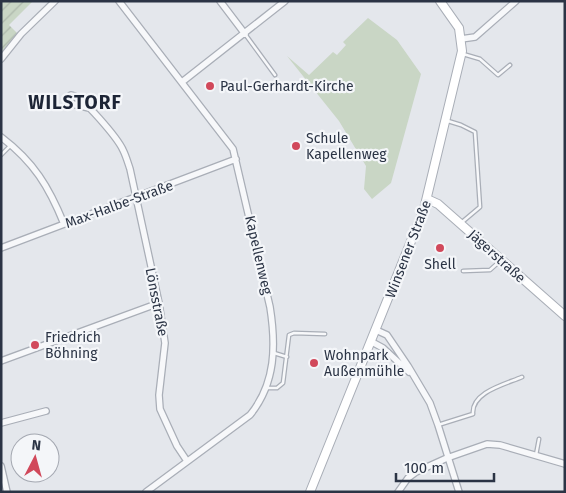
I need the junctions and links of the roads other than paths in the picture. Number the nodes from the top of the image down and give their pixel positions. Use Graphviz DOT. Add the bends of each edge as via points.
graph roads {
  1 [pos="55,1"];
  2 [pos="119,1"];
  3 [pos="220,1"];
  4 [pos="286,1"];
  5 [pos="440,1"];
  6 [pos="516,1"];
  7 [pos="245,34"];
  8 [pos="461,39"];
  9 [pos="462,54"];
  10 [pos="1,59"];
  11 [pos="510,64"];
  12 [pos="275,74"];
  13 [pos="182,82"];
  14 [pos="89,108"];
  15 [pos="446,121"];
  16 [pos="1,137"];
  17 [pos="11,144"];
  18 [pos="1,155"];
  19 [pos="236,159"];
  20 [pos="136,198"];
  21 [pos="427,199"];
  22 [pos="460,223"];
  23 [pos="64,224"];
  24 [pos="1,248"];
  25 [pos="501,260"];
  26 [pos="464,271"];
  27 [pos="159,303"];
  28 [pos="565,316"];
  29 [pos="376,330"];
  30 [pos="325,334"];
  31 [pos="372,342"];
  32 [pos="273,352"];
  33 [pos="287,357"];
  34 [pos="1,361"];
  35 [pos="414,376"];
  36 [pos="522,377"];
  37 [pos="267,388"];
  38 [pos="46,411"];
  39 [pos="1,423"];
  40 [pos="438,425"];
  41 [pos="539,440"];
  42 [pos="536,456"];
  43 [pos="447,458"];
  44 [pos="187,461"];
  45 [pos="565,464"];
  46 [pos="1,466"];
  47 [pos="7,492"];
  48 [pos="146,492"];
  49 [pos="310,492"];
  50 [pos="398,492"];
  51 [pos="459,492"];
  1 -- 10 [label="street"];
  2 -- 13 [label="street, Kapellenweg"];
  3 -- 7 [label="street"];
  4 -- 7 [label="street"];
  5 -- 8 [label="main road, Winsener Straße" via="457,25"];
  6 -- 8 [label="street" via="475,37"];
  7 -- 12 [label="lane"];
  7 -- 13 [label="street"];
  8 -- 9 [label="main road, Winsener Straße"];
  9 -- 11 [label="lane" via="480,59 498,75"];
  9 -- 15 [label="main road, Winsener Straße"];
  13 -- 19 [label="street, Kapellenweg" via="224,136"];
  14 -- 20 [label="street, Lönsstraße" via="123,149"];
  15 -- 21 [label="main road, Winsener Straße"];
  15 -- 22 [label="lane" via="475,132 480,206"];
  16 -- 17 [label="street"];
  17 -- 18 [label="lane"];
  17 -- 23 [label="street" via="31,164 51,193"];
  19 -- 20 [label="street, Max-Halbe-Straße"];
  19 -- 32 [label="street, Kapellenweg" via="270,307"];
  20 -- 23 [label="street, Max-Halbe-Straße"];
  20 -- 27 [label="street, Lönsstraße"];
  21 -- 22 [label="main road, Jägerstraße"];
  21 -- 29 [label="main road, Winsener Straße"];
  22 -- 25 [label="main road, Jägerstraße"];
  23 -- 24 [label="street, Max-Halbe-Straße"];
  25 -- 26 [label="lane" via="490,270"];
  25 -- 28 [label="main road, Jägerstraße"];
  27 -- 34 [label="street"];
  27 -- 44 [label="street, Lönsstraße" via="165,343 160,409"];
  29 -- 31 [label="main road, Winsener Straße"];
  29 -- 35 [label="street" via="387,335"];
  30 -- 33 [label="lane" via="291,334"];
  31 -- 35 [label="street"];
  31 -- 49 [label="main road, Winsener Straße"];
  32 -- 33 [label="lane"];
  32 -- 37 [label="street, Kapellenweg"];
  33 -- 37 [label="lane" via="282,385"];
  35 -- 40 [label="street"];
  36 -- 40 [label="lane" via="483,394 474,405 473,414"];
  37 -- 44 [label="street, Kapellenweg" via="250,415"];
  38 -- 39 [label="street"];
  40 -- 43 [label="street"];
  41 -- 42 [label="lane"];
  42 -- 43 [label="street" via="488,444"];
  42 -- 45 [label="street"];
  43 -- 50 [label="street" via="408,478"];
  43 -- 51 [label="street"];
  44 -- 48 [label="street, Kapellenweg"];
  46 -- 47 [label="street"];
}
